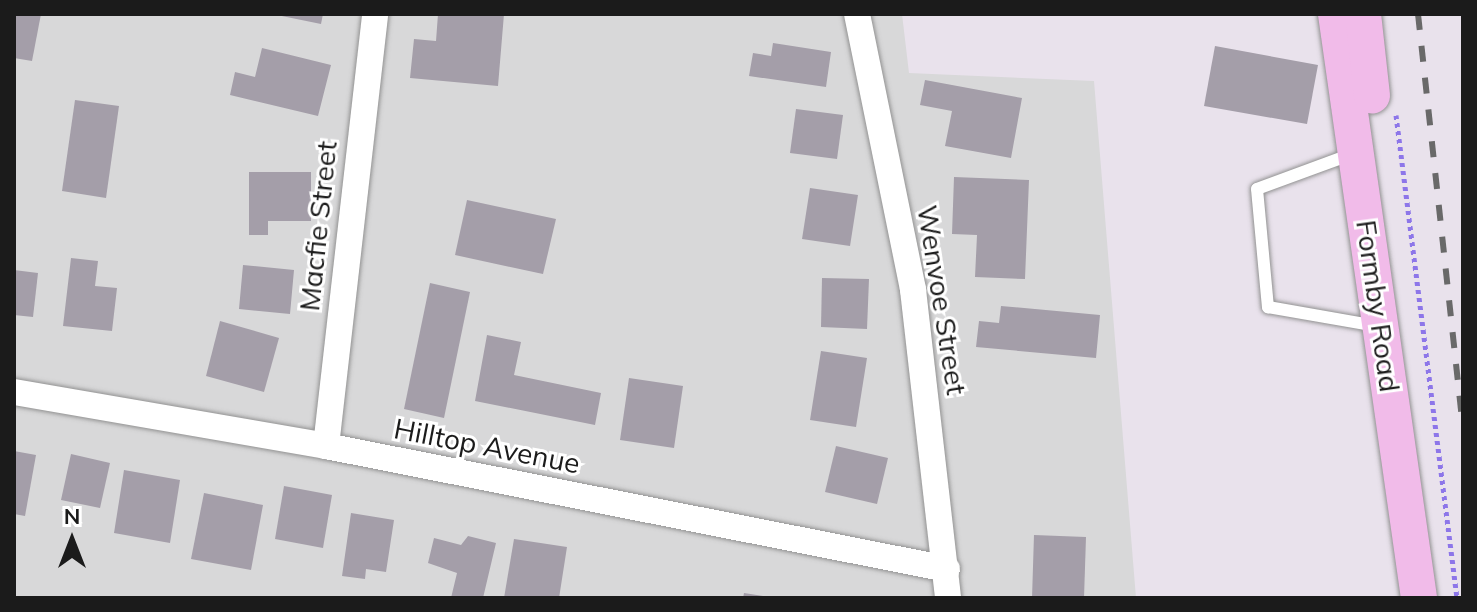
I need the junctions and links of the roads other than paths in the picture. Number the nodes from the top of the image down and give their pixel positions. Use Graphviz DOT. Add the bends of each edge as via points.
graph roads {
  1 [pos="375,14"];
  2 [pos="857,14"];
  3 [pos="1336,14"];
  4 [pos="1363,14"];
  5 [pos="1358,152"];
  6 [pos="1380,326"];
  7 [pos="14,392"];
  8 [pos="326,446"];
  9 [pos="947,569"];
  10 [pos="948,598"];
  11 [pos="1419,598"];
  12 [pos="1441,598"];
  1 -- 8 [label="street, Macfie Street"];
  2 -- 9 [label="street, Wenvoe Street" via="913,290"];
  3 -- 5 [label="main road, Formby Road"];
  4 -- 12 [label="main road, Formby Road"];
  5 -- 6 [label="main road, Formby Road"];
  5 -- 6 [label="lane" via="1257,189 1268,307"];
  6 -- 11 [label="main road, Formby Road"];
  7 -- 8 [label="street, Hilltop Avenue"];
  8 -- 9 [label="street, Hilltop Avenue"];
  9 -- 10 [label="street, Wenvoe Street"];
}
